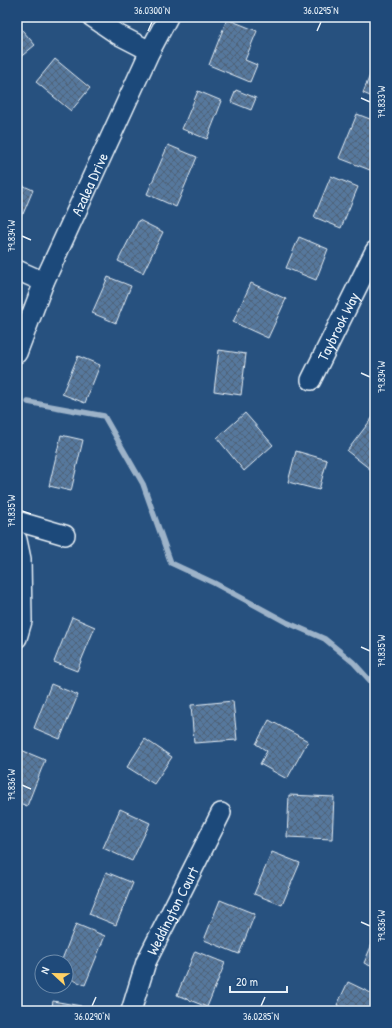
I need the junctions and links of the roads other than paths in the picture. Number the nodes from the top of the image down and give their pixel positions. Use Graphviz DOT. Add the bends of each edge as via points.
graph roads {
  1 [pos="92,17"];
  2 [pos="168,17"];
  3 [pos="150,51"];
  4 [pos="375,251"];
  5 [pos="17,270"];
  6 [pos="44,282"];
  7 [pos="17,353"];
  8 [pos="311,380"];
  9 [pos="17,521"];
  10 [pos="65,535"];
  11 [pos="17,540"];
  12 [pos="17,638"];
  13 [pos="221,813"];
  14 [pos="131,1011"];
  1 -- 3 [label="street" via="117,34"];
  2 -- 3 [label="street, Azalea Drive"];
  3 -- 6 [label="street, Azalea Drive"];
  4 -- 8 [label="street, Taybrook Way"];
  5 -- 6 [label="street"];
  6 -- 7 [label="street, Azalea Drive"];
  9 -- 10 [label="street"];
  11 -- 12 [label="street" via="21,559 22,621"];
  13 -- 14 [label="street, Weddington Court" via="146,962"];
}
